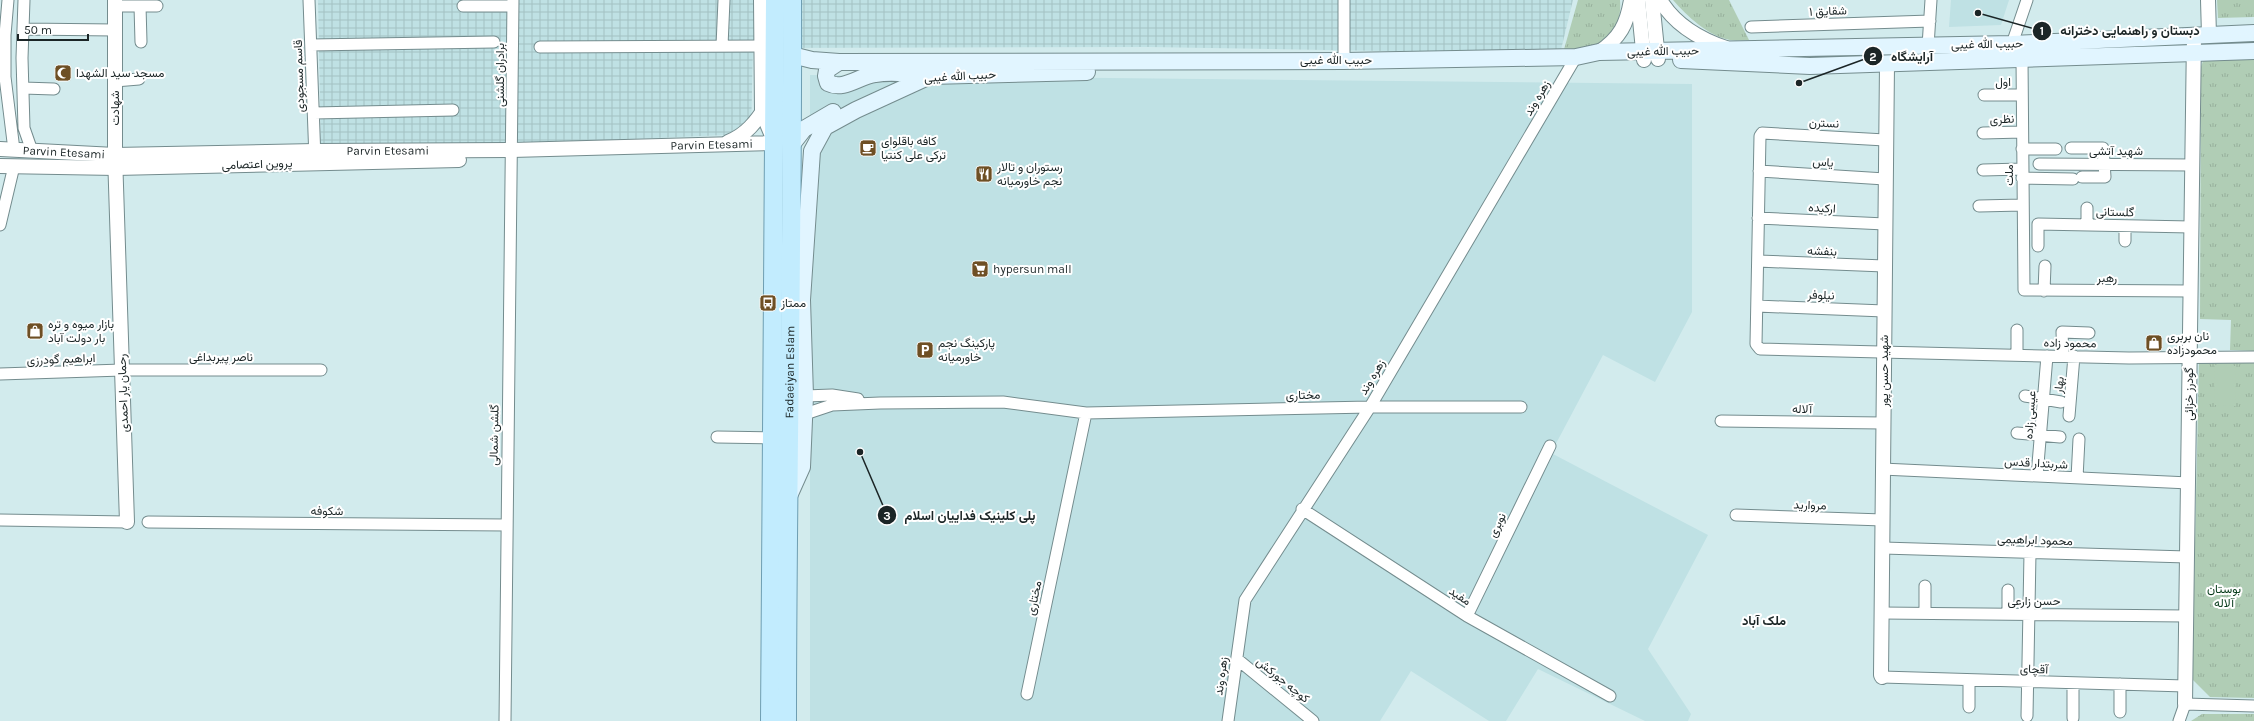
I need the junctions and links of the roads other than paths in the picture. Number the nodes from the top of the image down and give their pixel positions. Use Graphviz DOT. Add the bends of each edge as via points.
graph roads {
  1 [pos="8,0"];
  2 [pos="24,0"];
  3 [pos="309,0"];
  4 [pos="724,0"];
  5 [pos="761,0"];
  6 [pos="775,0"];
  7 [pos="792,0"];
  8 [pos="1344,0"];
  9 [pos="1631,0"];
  10 [pos="1638,0"];
  11 [pos="1652,0"];
  12 [pos="1660,0"];
  13 [pos="1931,0"];
  14 [pos="2027,0"];
  15 [pos="2208,0"];
  16 [pos="115,3"];
  17 [pos="513,3"];
  18 [pos="140,6"];
  19 [pos="157,6"];
  20 [pos="464,6"];
  21 [pos="1930,21"];
  22 [pos="1751,27"];
  23 [pos="23,29"];
  24 [pos="115,30"];
  25 [pos="2254,33"];
  26 [pos="2201,36"];
  27 [pos="141,42"];
  28 [pos="494,42"];
  29 [pos="2012,44"];
  30 [pos="311,45"];
  31 [pos="540,46"];
  32 [pos="722,46"];
  33 [pos="762,46"];
  34 [pos="1928,46"];
  35 [pos="1809,48"];
  36 [pos="1730,50"];
  37 [pos="2254,51"];
  38 [pos="1599,52"];
  39 [pos="2194,53"];
  40 [pos="792,55"];
  41 [pos="1651,55"];
  42 [pos="1576,56"];
  43 [pos="2022,60"];
  44 [pos="1144,61"];
  45 [pos="1344,61"];
  46 [pos="840,62"];
  47 [pos="1887,64"];
  48 [pos="1810,66"];
  49 [pos="930,76"];
  50 [pos="139,79"];
  51 [pos="115,81"];
  52 [pos="23,88"];
  53 [pos="54,89"];
  54 [pos="775,91"];
  55 [pos="2022,95"];
  56 [pos="1984,96"];
  57 [pos="4,99"];
  58 [pos="453,110"];
  59 [pos="762,112"];
  60 [pos="314,113"];
  61 [pos="2022,132"];
  62 [pos="1983,133"];
  63 [pos="1885,140"];
  64 [pos="724,143"];
  65 [pos="775,143"];
  66 [pos="793,143"];
  67 [pos="2071,148"];
  68 [pos="2022,149"];
  69 [pos="7,150"];
  70 [pos="512,150"];
  71 [pos="2056,150"];
  72 [pos="32,151"];
  73 [pos="315,157"];
  74 [pos="115,162"];
  75 [pos="2039,164"];
  76 [pos="2104,164"];
  77 [pos="2192,165"];
  78 [pos="7,166"];
  79 [pos="1983,170"];
  80 [pos="1759,171"];
  81 [pos="2022,173"];
  82 [pos="1885,179"];
  83 [pos="2022,205"];
  84 [pos="1979,206"];
  85 [pos="2087,208"];
  86 [pos="1758,218"];
  87 [pos="1885,224"];
  88 [pos="0,225"];
  89 [pos="2087,225"];
  90 [pos="2125,226"];
  91 [pos="2191,227"];
  92 [pos="2125,241"];
  93 [pos="2038,246"];
  94 [pos="1758,261"];
  95 [pos="1884,266"];
  96 [pos="2045,266"];
  97 [pos="2024,290"];
  98 [pos="2044,291"];
  99 [pos="2190,291"];
  100 [pos="1757,306"];
  101 [pos="1884,311"];
  102 [pos="2017,330"];
  103 [pos="2089,333"];
  104 [pos="1884,352"];
  105 [pos="2017,355"];
  106 [pos="2047,356"];
  107 [pos="2063,356"];
  108 [pos="2074,356"];
  109 [pos="2254,357"];
  110 [pos="2189,358"];
  111 [pos="122,370"];
  112 [pos="321,370"];
  113 [pos="0,374"];
  114 [pos="805,396"];
  115 [pos="2025,396"];
  116 [pos="2044,399"];
  117 [pos="2061,402"];
  118 [pos="880,403"];
  119 [pos="1370,407"];
  120 [pos="1521,407"];
  121 [pos="1086,413"];
  122 [pos="805,414"];
  123 [pos="2069,416"];
  124 [pos="1721,421"];
  125 [pos="1883,423"];
  126 [pos="2017,433"];
  127 [pos="2041,435"];
  128 [pos="717,437"];
  129 [pos="2060,437"];
  130 [pos="772,438"];
  131 [pos="2079,439"];
  132 [pos="1550,446"];
  133 [pos="1882,469"];
  134 [pos="2037,476"];
  135 [pos="2078,478"];
  136 [pos="2189,483"];
  137 [pos="787,501"];
  138 [pos="1302,509"];
  139 [pos="1736,516"];
  140 [pos="0,520"];
  141 [pos="1883,520"];
  142 [pos="127,522"];
  143 [pos="148,522"];
  144 [pos="506,525"];
  145 [pos="1883,548"];
  146 [pos="2030,553"];
  147 [pos="2187,557"];
  148 [pos="1925,586"];
  149 [pos="2008,590"];
  150 [pos="1882,613"];
  151 [pos="1925,613"];
  152 [pos="2008,614"];
  153 [pos="2029,614"];
  154 [pos="1467,616"];
  155 [pos="2186,616"];
  156 [pos="1237,659"];
  157 [pos="1882,677"];
  158 [pos="1970,680"];
  159 [pos="2028,682"];
  160 [pos="2073,683"];
  161 [pos="2120,684"];
  162 [pos="2185,686"];
  163 [pos="1027,694"];
  164 [pos="1610,696"];
  165 [pos="2185,704"];
  166 [pos="2254,706"];
  167 [pos="1969,707"];
  168 [pos="2120,712"];
  169 [pos="2027,716"];
  170 [pos="2073,718"];
  171 [pos="505,721"];
  172 [pos="770,721"];
  173 [pos="787,721"];
  174 [pos="1228,721"];
  175 [pos="1314,721"];
  176 [pos="2179,721"];
  1 -- 57 [label="street"];
  2 -- 23 [label="street"];
  3 -- 30 [label="street, قاسم مسجودی"];
  4 -- 32 [label="street"];
  5 -- 33 [label="street"];
  6 -- 54 [label="main road, Fadaeiyan Eslam"];
  7 -- 40 [label="main road, Fadaeiyan Eslam"];
  8 -- 45 [label="street"];
  9 -- 38 [label="street" via="1627,22 1621,35"];
  10 -- 41 [label="street"];
  11 -- 41 [label="street"];
  12 -- 36 [label="street" via="1688,31"];
  13 -- 21 [label="street"];
  14 -- 29 [label="street"];
  15 -- 26 [label="street, گودرز خزائی"];
  16 -- 18 [label="street"];
  16 -- 24 [label="street, شهادت"];
  17 -- 20 [label="street"];
  17 -- 70 [label="street, برادران گلشنی"];
  18 -- 19 [label="street"];
  18 -- 27 [label="street"];
  21 -- 22 [label="street, شقایق ۱"];
  21 -- 34 [label="street"];
  23 -- 24 [label="street"];
  23 -- 52 [label="street"];
  24 -- 51 [label="street, شهادت"];
  25 -- 26 [label="main road, حبیب الله غیبی"];
  26 -- 29 [label="main road, حبیب الله غیبی"];
  26 -- 39 [label="street, گودرز خزائی"];
  28 -- 30 [label="street"];
  29 -- 34 [label="main road, حبیب الله غیبی"];
  30 -- 60 [label="street, قاسم مسجودی"];
  31 -- 32 [label="street"];
  32 -- 33 [label="street"];
  33 -- 59 [label="street"];
  34 -- 35 [label="main road, حبیب الله غیبی"];
  35 -- 36 [label="main road, حبیب الله غیبی"];
  35 -- 48 [label="main road"];
  36 -- 41 [label="main road, حبیب الله غیبی"];
  37 -- 39 [label="main road, حبیب الله غیبی"];
  38 -- 41 [label="main road, حبیب الله غیبی"];
  38 -- 42 [label="main road, حبیب الله غیبی"];
  39 -- 43 [label="main road, حبیب الله غیبی"];
  39 -- 77 [label="street, گودرز خزائی"];
  40 -- 46 [label="main road, حبیب الله غیبی" via="812,60"];
  40 -- 66 [label="main road, Fadaeiyan Eslam"];
  41 -- 42 [label="main road, حبیب الله غیبی" via="1597,60"];
  41 -- 48 [label="main road, حبیب الله غیبی"];
  42 -- 45 [label="main road, حبیب الله غیبی"];
  42 -- 119 [label="street, زهره وند"];
  43 -- 47 [label="main road, حبیب الله غیبی"];
  43 -- 55 [label="street, ملت"];
  44 -- 45 [label="main road, حبیب الله غیبی"];
  44 -- 46 [label="main road, حبیب الله غیبی"];
  44 -- 49 [label="main road, حبیب الله غیبی" via="1104,71"];
  46 -- 49 [label="main road" via="827,70 828,83 834,86 842,86 875,74"];
  47 -- 48 [label="main road, حبیب الله غیبی"];
  47 -- 63 [label="street, شهید حسن پور"];
  49 -- 66 [label="main road, حبیب الله غیبی" via="861,95 804,129"];
  49 -- 114 [label="main road" via="825,127 812,150 802,300"];
  50 -- 51 [label="street"];
  51 -- 74 [label="street, شهادت"];
  52 -- 53 [label="street"];
  52 -- 72 [label="street" via="24,128"];
  54 -- 59 [label="street"];
  54 -- 65 [label="main road, Fadaeiyan Eslam"];
  55 -- 56 [label="street, اول"];
  55 -- 61 [label="street, ملت"];
  57 -- 69 [label="street"];
  58 -- 60 [label="street"];
  59 -- 64 [label="street" via="741,137"];
  59 -- 65 [label="street"];
  60 -- 73 [label="street, قاسم مسجودی"];
  61 -- 62 [label="street, نظری"];
  61 -- 68 [label="street, ملت"];
  63 -- 80 [label="street, نسترن" via="1761,134"];
  63 -- 82 [label="street, شهید حسن پور"];
  64 -- 65 [label="street, Parvin Etesami"];
  64 -- 70 [label="street, Parvin Etesami"];
  65 -- 66 [label="main road"];
  65 -- 130 [label="main road, Fadaeiyan Eslam"];
  66 -- 137 [label="main road, Fadaeiyan Eslam"];
  67 -- 76 [label="street" via="2103,148"];
  68 -- 71 [label="street"];
  68 -- 81 [label="street, ملت"];
  69 -- 72 [label="street, Parvin Etesami"];
  70 -- 73 [label="street, Parvin Etesami"];
  70 -- 144 [label="street, گلشن شمالی"];
  72 -- 74 [label="street, Parvin Etesami"];
  73 -- 74 [label="street, پروین اعتصامی"];
  74 -- 78 [label="street, پروین اعتصامی"];
  74 -- 111 [label="street, رحمان یار احمدی"];
  75 -- 76 [label="street, شهید آتشی"];
  76 -- 77 [label="street, شهید آتشی"];
  76 -- 81 [label="street" via="2105,177 2078,178"];
  77 -- 91 [label="street, گودرز خزائی"];
  78 -- 88 [label="street"];
  79 -- 81 [label="street"];
  80 -- 82 [label="street, یاس"];
  80 -- 86 [label="street"];
  81 -- 83 [label="street, ملت"];
  82 -- 87 [label="street, شهید حسن پور"];
  83 -- 84 [label="street"];
  83 -- 97 [label="street, ملت"];
  85 -- 89 [label="street"];
  86 -- 87 [label="street, ارکیده"];
  86 -- 94 [label="street"];
  87 -- 95 [label="street, شهید حسن پور"];
  89 -- 90 [label="street, گلستانی"];
  89 -- 93 [label="street, گلستانی" via="2038,224"];
  90 -- 91 [label="street, گلستانی"];
  90 -- 92 [label="street"];
  91 -- 99 [label="street, گودرز خزائی"];
  94 -- 95 [label="street, بنفشه"];
  94 -- 100 [label="street"];
  95 -- 101 [label="street, شهید حسن پور"];
  96 -- 98 [label="street"];
  97 -- 98 [label="street, رهبر"];
  98 -- 99 [label="street, رهبر"];
  99 -- 110 [label="street, گودرز خزائی"];
  100 -- 101 [label="street, نیلوفر"];
  100 -- 104 [label="street, محمود زاده" via="1758,347"];
  101 -- 104 [label="street, شهید حسن پور"];
  102 -- 105 [label="street"];
  103 -- 107 [label="street" via="2062,332"];
  104 -- 105 [label="street, محمود زاده"];
  104 -- 125 [label="street, شهید حسن پور"];
  105 -- 106 [label="street, محمود زاده"];
  106 -- 107 [label="street, محمود زاده"];
  106 -- 116 [label="street, عيسی زاده"];
  107 -- 108 [label="street, محمود زاده"];
  108 -- 110 [label="street, محمود زاده"];
  108 -- 123 [label="street, بهار"];
  109 -- 110 [label="street, محمود زاده"];
  110 -- 136 [label="street, گودرز خزائی"];
  111 -- 112 [label="street, ناصر پیربداغی"];
  111 -- 113 [label="street, ابراهیم گودرزی"];
  111 -- 142 [label="street, رحمان یار احمدی"];
  114 -- 118 [label="street, مختاری" via="832,395"];
  114 -- 122 [label="main road"];
  115 -- 116 [label="street"];
  116 -- 117 [label="street"];
  116 -- 127 [label="street, عيسی زاده"];
  118 -- 121 [label="street, مختاری" via="1003,402"];
  118 -- 122 [label="street, مختاری" via="832,405"];
  119 -- 120 [label="street, مختاری"];
  119 -- 121 [label="street, مختاری"];
  119 -- 138 [label="street, زهره وند"];
  121 -- 163 [label="street, مختاری"];
  122 -- 137 [label="main road" via="802,467"];
  124 -- 125 [label="street, آلاله"];
  125 -- 133 [label="street, شهید حسن پور"];
  126 -- 127 [label="street"];
  127 -- 129 [label="street"];
  127 -- 134 [label="street, عيسی زاده"];
  128 -- 130 [label="street"];
  130 -- 172 [label="main road, Fadaeiyan Eslam"];
  131 -- 135 [label="street"];
  132 -- 154 [label="street, نوبری"];
  133 -- 134 [label="street, شربتدار قدس"];
  133 -- 141 [label="street, شهید حسن پور"];
  134 -- 135 [label="street, شربتدار قدس"];
  135 -- 136 [label="street, شربتدار قدس"];
  136 -- 147 [label="street, گودرز خزائی"];
  137 -- 173 [label="main road, Fadaeiyan Eslam"];
  138 -- 154 [label="street, مفید"];
  138 -- 156 [label="street, زهره وند" via="1245,600"];
  139 -- 141 [label="street, مروارید"];
  140 -- 142 [label="street"];
  141 -- 145 [label="street, شهید حسن پور"];
  143 -- 144 [label="street, شکوفه"];
  144 -- 171 [label="street, گلشن شمالی"];
  145 -- 146 [label="street, محمود ابراهیمی"];
  145 -- 150 [label="street, شهید حسن پور"];
  146 -- 147 [label="street, محمود ابراهیمی"];
  146 -- 153 [label="street"];
  147 -- 155 [label="street, گودرز خزائی"];
  148 -- 151 [label="street"];
  149 -- 152 [label="street"];
  150 -- 151 [label="street, حسن زارعی"];
  150 -- 157 [label="street, شهید حسن پور"];
  151 -- 152 [label="street, حسن زارعی"];
  152 -- 153 [label="street, حسن زارعی"];
  153 -- 155 [label="street, حسن زارعی"];
  153 -- 159 [label="street"];
  154 -- 164 [label="street, مفید"];
  155 -- 162 [label="street, گودرز خزائی"];
  156 -- 174 [label="street, زهره وند"];
  156 -- 175 [label="street, کوچه جورکش"];
  157 -- 158 [label="street, آقچای"];
  158 -- 159 [label="street, آقچای"];
  158 -- 167 [label="street"];
  159 -- 160 [label="street, آقچای"];
  159 -- 169 [label="street"];
  160 -- 161 [label="street, آقچای"];
  160 -- 170 [label="street"];
  161 -- 162 [label="street, آقچای"];
  161 -- 168 [label="street"];
  162 -- 165 [label="street, گودرز خزائی"];
  165 -- 166 [label="street"];
  165 -- 176 [label="street"];
}
